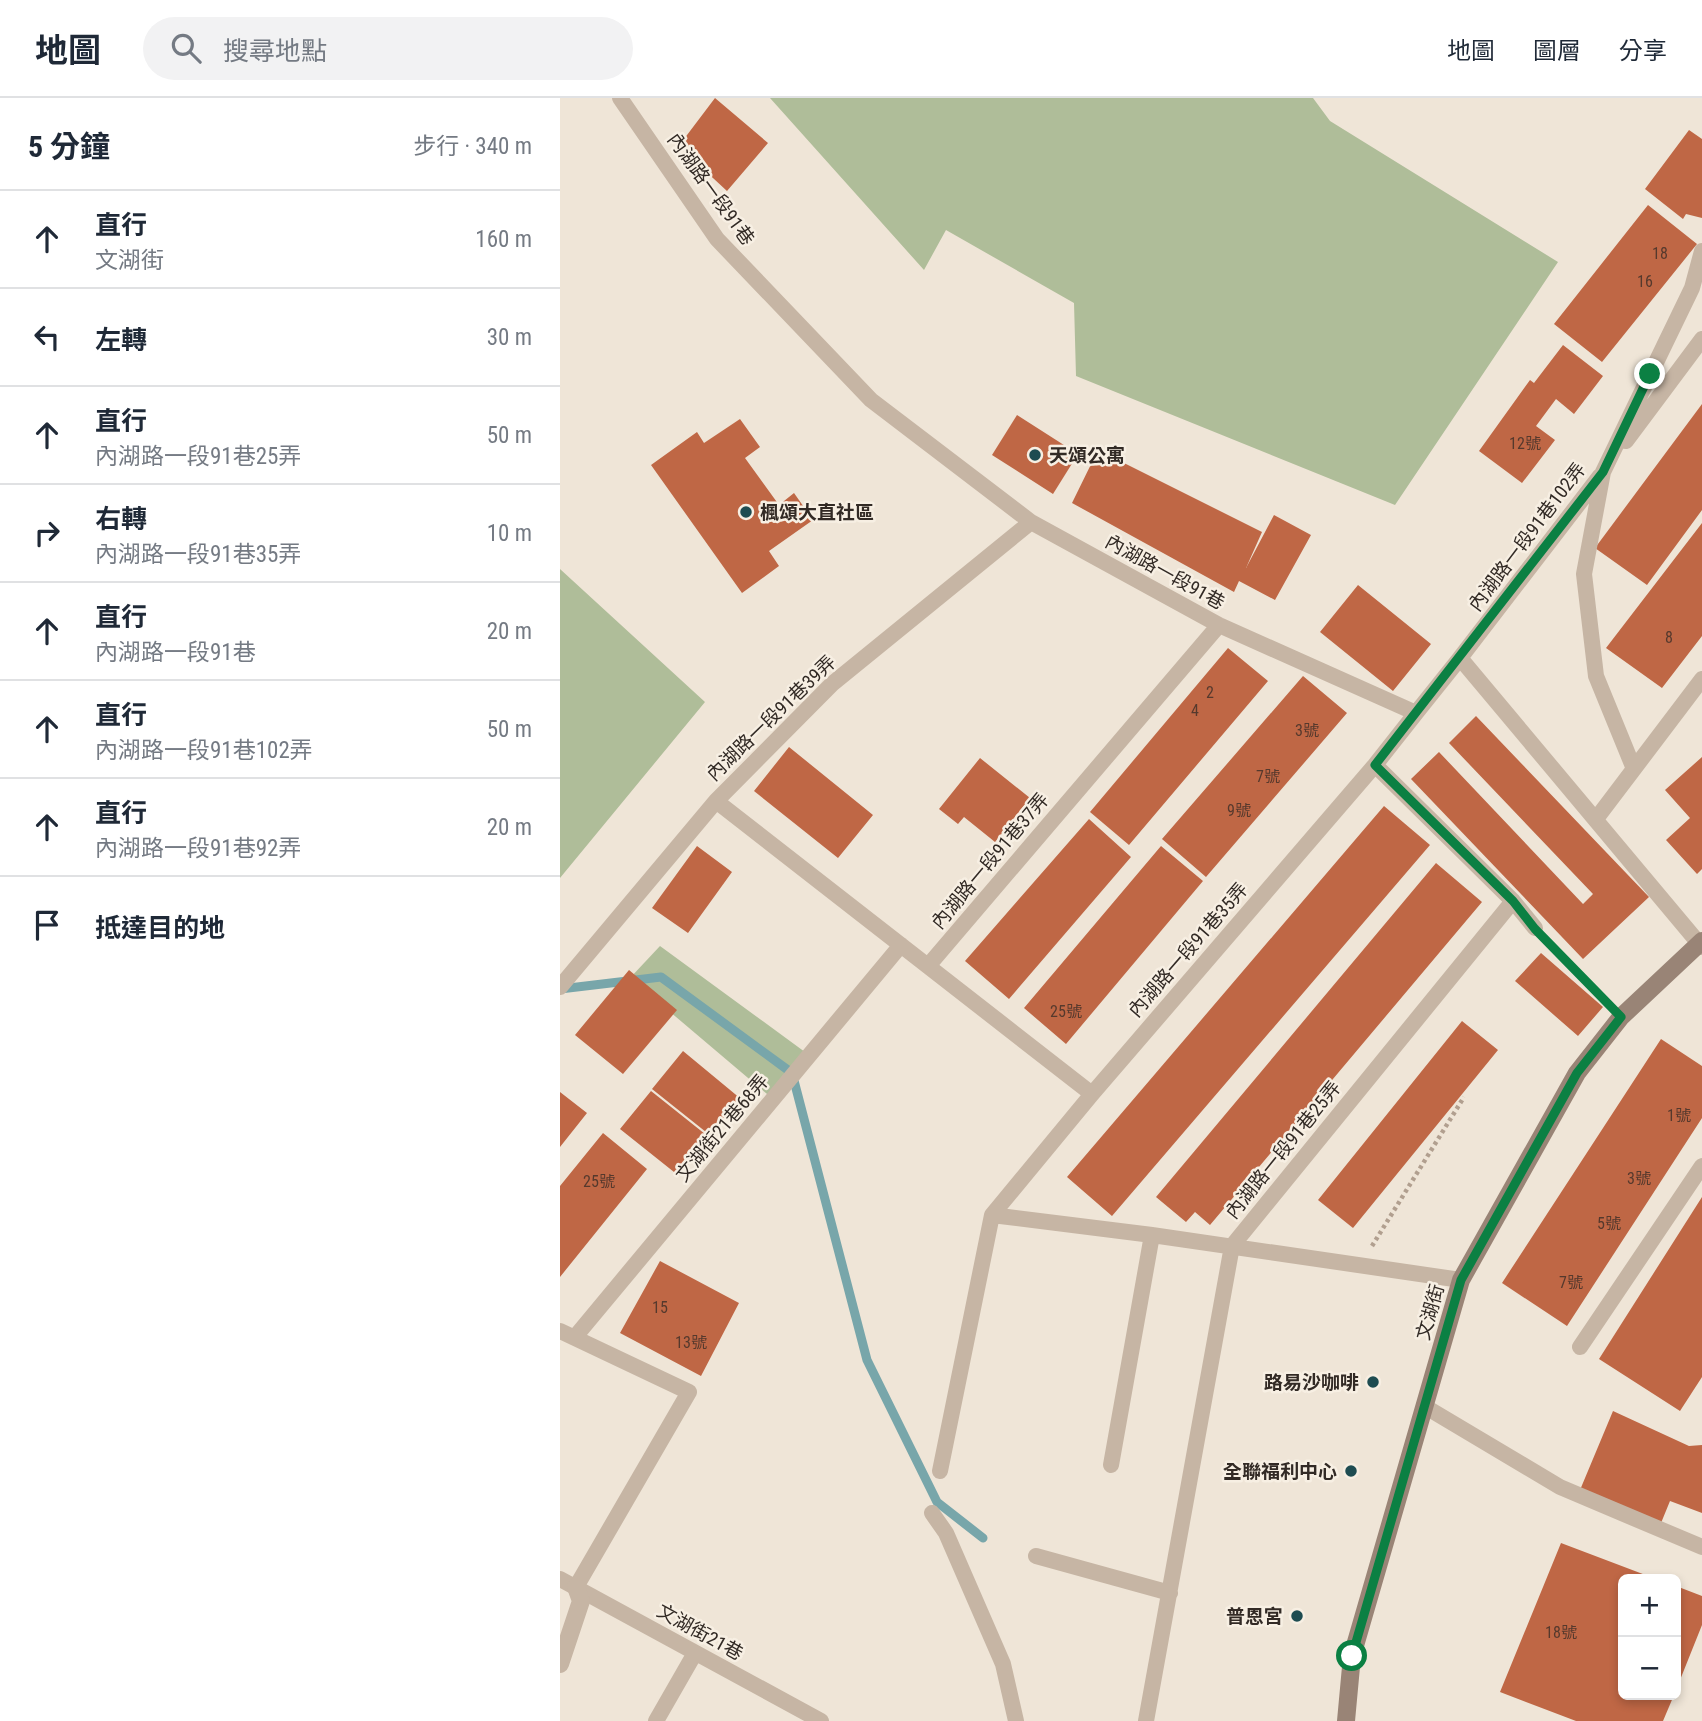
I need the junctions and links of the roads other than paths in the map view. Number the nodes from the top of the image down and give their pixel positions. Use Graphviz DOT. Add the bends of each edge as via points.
graph roads {
  1 [pos="620,98"];
  2 [pos="1702,251"];
  3 [pos="1702,339"];
  4 [pos="1603,472"];
  5 [pos="1031,522"];
  6 [pos="1219,625"];
  7 [pos="1460,658"];
  8 [pos="1702,679"];
  9 [pos="1416,713"];
  10 [pos="1375,765"];
  11 [pos="1634,769"];
  12 [pos="716,801"];
  13 [pos="1596,820"];
  14 [pos="1513,901"];
  15 [pos="1535,929"];
  16 [pos="1701,944"];
  17 [pos="901,945"];
  18 [pos="928,966"];
  19 [pos="560,987"];
  20 [pos="1092,1094"];
  21 [pos="1702,1166"];
  22 [pos="992,1215"];
  23 [pos="1152,1235"];
  24 [pos="1232,1246"];
  25 [pos="1461,1280"];
  26 [pos="568,1334"];
  27 [pos="1580,1347"];
  28 [pos="1424,1406"];
  29 [pos="1111,1465"];
  30 [pos="940,1471"];
  31 [pos="932,1513"];
  32 [pos="1702,1547"];
  33 [pos="1035,1556"];
  34 [pos="568,1583"];
  35 [pos="1170,1593"];
  36 [pos="695,1653"];
  37 [pos="560,1664"];
  38 [pos="656,1721"];
  39 [pos="821,1721"];
  40 [pos="1016,1721"];
  41 [pos="1146,1721"];
  42 [pos="1346,1721"];
  1 -- 5 [label="lane, 內湖路一段91巷" via="717,239 808,336 871,400"];
  2 -- 4 [label="lane" via="1692,288"];
  3 -- 4 [label="lane, 內湖路一段91巷102弄"];
  4 -- 7 [label="lane, 內湖路一段91巷102弄"];
  4 -- 11 [label="lane" via="1584,574 1596,676"];
  5 -- 6 [label="lane, 內湖路一段91巷"];
  5 -- 12 [label="lane, 內湖路一段91巷39弄" via="832,684"];
  6 -- 9 [label="lane, 內湖路一段91巷"];
  6 -- 18 [label="lane, 內湖路一段91巷37弄"];
  7 -- 9 [label="lane"];
  7 -- 13 [label="lane"];
  8 -- 11 [label="lane"];
  9 -- 10 [label="lane, 內湖路一段91巷35弄"];
  10 -- 14 [label="lane"];
  10 -- 20 [label="lane, 內湖路一段91巷35弄"];
  11 -- 13 [label="lane"];
  12 -- 17 [label="lane, 內湖路一段91巷39弄"];
  12 -- 19 [label="lane"];
  13 -- 16 [label="lane"];
  14 -- 15 [label="lane"];
  14 -- 24 [label="lane, 內湖路一段91巷25弄"];
  16 -- 25 [label="street, 文湖街" via="1621,1017 1577,1073"];
  17 -- 18 [label="lane, 內湖路一段91巷39弄"];
  17 -- 26 [label="lane, 文湖街21巷68弄"];
  18 -- 20 [label="lane"];
  20 -- 22 [label="lane, 內湖路一段91巷35弄"];
  21 -- 27 [label="lane"];
  22 -- 23 [label="lane"];
  22 -- 30 [label="lane, 內湖路一段91巷35弄"];
  23 -- 24 [label="lane"];
  23 -- 29 [label="lane"];
  24 -- 25 [label="lane, 內湖路一段91巷25弄"];
  24 -- 35 [label="lane"];
  25 -- 28 [label="street, 文湖街"];
  26 -- 34 [label="lane, 文湖街21巷68弄" via="689,1392"];
  28 -- 32 [label="lane" via="1560,1487"];
  28 -- 42 [label="street, 文湖街" via="1352,1656"];
  31 -- 40 [label="lane" via="946,1533 1003,1664"];
  33 -- 35 [label="lane"];
  34 -- 36 [label="lane, 文湖街21巷"];
  34 -- 37 [label="street" via="581,1601"];
  35 -- 41 [label="lane"];
  36 -- 38 [label="lane"];
  36 -- 39 [label="lane, 文湖街21巷"];
}
